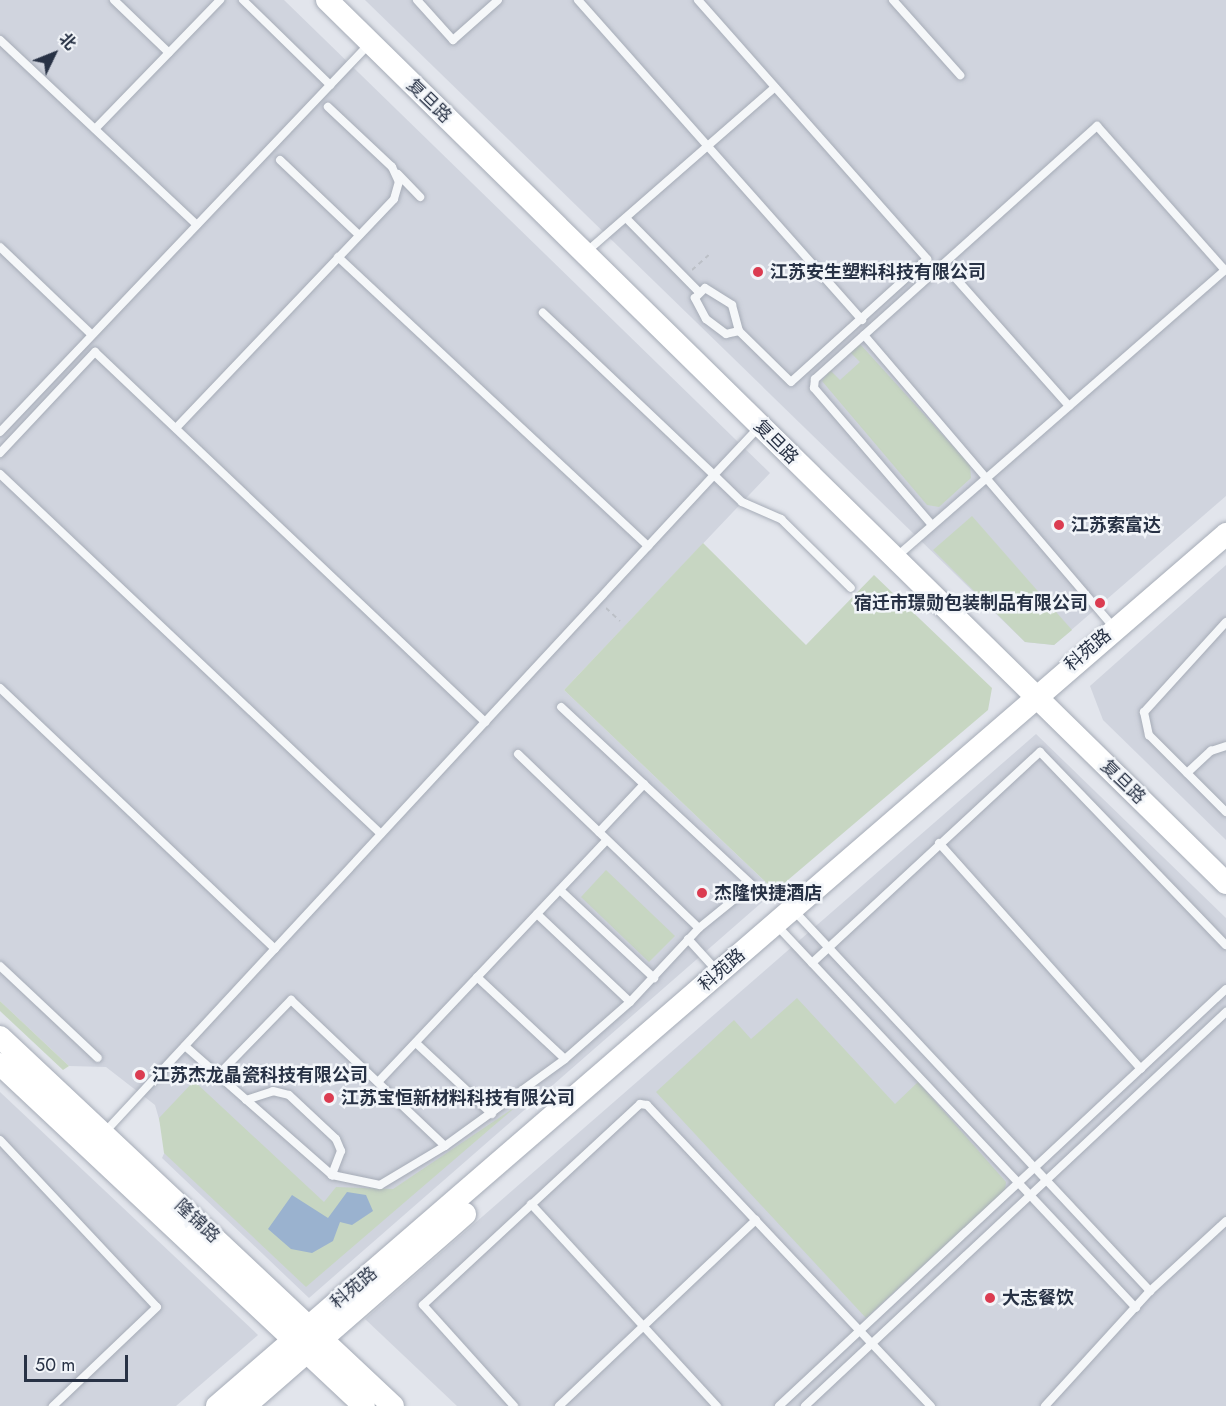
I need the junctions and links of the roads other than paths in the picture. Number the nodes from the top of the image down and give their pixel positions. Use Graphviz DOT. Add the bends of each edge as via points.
graph roads {
  1 [pos="114,0"];
  2 [pos="220,0"];
  3 [pos="243,0"];
  4 [pos="327,0"];
  5 [pos="417,0"];
  6 [pos="498,0"];
  7 [pos="578,0"];
  8 [pos="698,0"];
  9 [pos="892,0"];
  10 [pos="0,40"];
  11 [pos="370,43"];
  12 [pos="169,53"];
  13 [pos="960,75"];
  14 [pos="330,85"];
  15 [pos="775,87"];
  16 [pos="328,106"];
  17 [pos="95,129"];
  18 [pos="708,146"];
  19 [pos="280,160"];
  20 [pos="392,167"];
  21 [pos="420,197"];
  22 [pos="626,218"];
  23 [pos="197,225"];
  24 [pos="359,235"];
  25 [pos="0,247"];
  26 [pos="585,254"];
  27 [pos="338,257"];
  28 [pos="943,264"];
  29 [pos="1226,269"];
  30 [pos="698,291"];
  31 [pos="543,313"];
  32 [pos="862,320"];
  33 [pos="739,331"];
  34 [pos="92,335"];
  35 [pos="864,335"];
  36 [pos="1069,406"];
  37 [pos="760,426"];
  38 [pos="176,428"];
  39 [pos="0,432"];
  40 [pos="0,453"];
  41 [pos="0,474"];
  42 [pos="714,475"];
  43 [pos="986,478"];
  44 [pos="932,525"];
  45 [pos="1226,534"];
  46 [pos="1226,545"];
  47 [pos="648,546"];
  48 [pos="894,558"];
  49 [pos="851,588"];
  50 [pos="1226,622"];
  51 [pos="1118,631"];
  52 [pos="0,688"];
  53 [pos="1038,699"];
  54 [pos="561,707"];
  55 [pos="485,722"];
  56 [pos="1226,746"];
  57 [pos="518,754"];
  58 [pos="1187,773"];
  59 [pos="644,784"];
  60 [pos="1226,812"];
  61 [pos="599,832"];
  62 [pos="381,834"];
  63 [pos="607,840"];
  64 [pos="939,843"];
  65 [pos="1226,883"];
  66 [pos="561,890"];
  67 [pos="537,914"];
  68 [pos="799,916"];
  69 [pos="699,928"];
  70 [pos="782,932"];
  71 [pos="688,939"];
  72 [pos="1226,945"];
  73 [pos="828,947"];
  74 [pos="274,949"];
  75 [pos="812,963"];
  76 [pos="0,966"];
  77 [pos="719,973"];
  78 [pos="477,977"];
  79 [pos="654,978"];
  80 [pos="1226,989"];
  81 [pos="630,1002"];
  82 [pos="1226,1012"];
  83 [pos="0,1037"];
  84 [pos="416,1042"];
  85 [pos="185,1046"];
  86 [pos="98,1058"];
  87 [pos="565,1059"];
  88 [pos="0,1064"];
  89 [pos="1141,1069"];
  90 [pos="218,1075"];
  91 [pos="378,1082"];
  92 [pos="246,1100"];
  93 [pos="492,1114"];
  94 [pos="0,1140"];
  95 [pos="97,1141"];
  96 [pos="445,1146"];
  97 [pos="1035,1168"];
  98 [pos="332,1175"];
  99 [pos="1047,1180"];
  100 [pos="1019,1184"];
  101 [pos="1030,1196"];
  102 [pos="531,1204"];
  103 [pos="756,1220"];
  104 [pos="1226,1221"];
  105 [pos="1150,1291"];
  106 [pos="1136,1308"];
  107 [pos="643,1326"];
  108 [pos="860,1331"];
  109 [pos="308,1339"];
  110 [pos="873,1344"];
  111 [pos="53,1406"];
  112 [pos="217,1406"];
  113 [pos="244,1406"];
  114 [pos="364,1406"];
  115 [pos="393,1406"];
  116 [pos="514,1406"];
  117 [pos="559,1406"];
  118 [pos="717,1406"];
  119 [pos="779,1406"];
  120 [pos="805,1406"];
  121 [pos="931,1406"];
  122 [pos="1045,1406"];
  1 -- 12 [label="lane"];
  2 -- 12 [label="lane"];
  3 -- 14 [label="lane"];
  4 -- 11 [label="street, 复旦路"];
  5 -- 6 [label="lane" via="453,40"];
  7 -- 18 [label="lane"];
  8 -- 15 [label="lane"];
  9 -- 13 [label="lane"];
  10 -- 17 [label="lane"];
  11 -- 14 [label="lane"];
  11 -- 26 [label="street, 复旦路"];
  12 -- 17 [label="lane"];
  14 -- 23 [label="lane"];
  15 -- 18 [label="lane"];
  15 -- 32 [label="lane" via="926,255 925,264"];
  16 -- 20 [label="lane"];
  17 -- 23 [label="lane"];
  18 -- 22 [label="lane"];
  18 -- 32 [label="lane"];
  19 -- 24 [label="lane"];
  20 -- 21 [label="lane"];
  20 -- 24 [label="lane" via="399,182 394,199"];
  22 -- 26 [label="lane"];
  22 -- 30 [label="lane"];
  23 -- 34 [label="lane"];
  24 -- 27 [label="lane"];
  25 -- 34 [label="lane"];
  26 -- 37 [label="street, 复旦路"];
  27 -- 38 [label="lane"];
  27 -- 47 [label="lane"];
  28 -- 29 [label="lane" via="1098,126"];
  28 -- 35 [label="lane"];
  28 -- 36 [label="lane"];
  29 -- 36 [label="lane"];
  30 -- 33 [label="lane" via="714,291 732,305"];
  30 -- 33 [label="lane" via="697,306 706,320 726,334"];
  31 -- 42 [label="lane"];
  32 -- 33 [label="lane" via="791,382"];
  34 -- 39 [label="lane"];
  35 -- 43 [label="lane"];
  35 -- 44 [label="lane" via="815,379 814,388"];
  36 -- 43 [label="lane"];
  37 -- 42 [label="lane"];
  37 -- 48 [label="street, 复旦路"];
  38 -- 40 [label="lane" via="95,352"];
  38 -- 55 [label="lane"];
  41 -- 62 [label="lane"];
  42 -- 47 [label="lane"];
  42 -- 49 [label="lane" via="742,502 781,519"];
  43 -- 44 [label="lane"];
  43 -- 51 [label="lane"];
  44 -- 48 [label="lane"];
  45 -- 51 [label="street, 科苑路"];
  46 -- 51 [label="street, 科苑路"];
  47 -- 55 [label="lane"];
  48 -- 53 [label="street, 复旦路"];
  50 -- 58 [label="lane" via="1144,712 1149,735"];
  51 -- 53 [label="street, 科苑路"];
  52 -- 74 [label="lane"];
  53 -- 65 [label="street, 复旦路"];
  53 -- 68 [label="street, 科苑路"];
  53 -- 77 [label="street, 科苑路"];
  54 -- 59 [label="lane"];
  55 -- 62 [label="lane"];
  56 -- 58 [label="lane" via="1211,751"];
  57 -- 61 [label="lane"];
  58 -- 60 [label="lane"];
  59 -- 61 [label="lane"];
  59 -- 69 [label="lane" via="752,885"];
  61 -- 63 [label="lane"];
  62 -- 74 [label="lane"];
  63 -- 66 [label="lane"];
  63 -- 69 [label="lane"];
  64 -- 72 [label="lane" via="1040,752"];
  64 -- 73 [label="lane"];
  64 -- 89 [label="lane"];
  66 -- 67 [label="lane"];
  66 -- 79 [label="lane"];
  67 -- 78 [label="lane"];
  67 -- 81 [label="lane"];
  68 -- 70 [label="street, 科苑路"];
  68 -- 73 [label="lane"];
  69 -- 71 [label="lane"];
  70 -- 75 [label="lane"];
  70 -- 109 [label="street, 科苑路"];
  71 -- 77 [label="lane"];
  71 -- 79 [label="lane"];
  73 -- 75 [label="lane"];
  73 -- 97 [label="lane"];
  74 -- 85 [label="lane"];
  75 -- 100 [label="lane"];
  76 -- 86 [label="lane"];
  77 -- 109 [label="street, 科苑路"];
  78 -- 84 [label="lane"];
  78 -- 87 [label="lane"];
  79 -- 81 [label="lane"];
  80 -- 89 [label="lane"];
  81 -- 87 [label="lane"];
  82 -- 99 [label="lane"];
  83 -- 95 [label="street, 隆锦路"];
  84 -- 91 [label="lane"];
  84 -- 93 [label="lane"];
  85 -- 90 [label="lane"];
  85 -- 95 [label="lane"];
  87 -- 93 [label="lane"];
  88 -- 95 [label="street, 隆锦路"];
  89 -- 97 [label="lane"];
  90 -- 91 [label="lane" via="291,1000"];
  90 -- 92 [label="lane"];
  91 -- 96 [label="lane"];
  92 -- 98 [label="lane"];
  92 -- 98 [label="lane" via="273,1091 289,1095 336,1139 341,1151"];
  93 -- 96 [label="lane"];
  94 -- 111 [label="lane" via="157,1307"];
  95 -- 109 [label="street, 隆锦路"];
  96 -- 98 [label="lane" via="380,1185"];
  97 -- 99 [label="lane"];
  97 -- 100 [label="lane"];
  99 -- 101 [label="lane"];
  99 -- 105 [label="lane"];
  100 -- 101 [label="lane"];
  100 -- 108 [label="lane"];
  101 -- 106 [label="lane"];
  101 -- 110 [label="lane"];
  102 -- 103 [label="lane" via="640,1104 647,1105"];
  102 -- 107 [label="lane"];
  102 -- 116 [label="lane" via="423,1305"];
  103 -- 107 [label="lane"];
  103 -- 108 [label="lane"];
  104 -- 105 [label="lane"];
  105 -- 106 [label="lane"];
  106 -- 122 [label="lane"];
  107 -- 117 [label="lane"];
  107 -- 118 [label="lane"];
  108 -- 110 [label="lane"];
  108 -- 119 [label="lane"];
  109 -- 112 [label="street, 科苑路"];
  109 -- 113 [label="street, 科苑路"];
  109 -- 114 [label="street, 隆锦路"];
  109 -- 115 [label="street, 隆锦路"];
  110 -- 120 [label="lane"];
  110 -- 121 [label="lane"];
}
